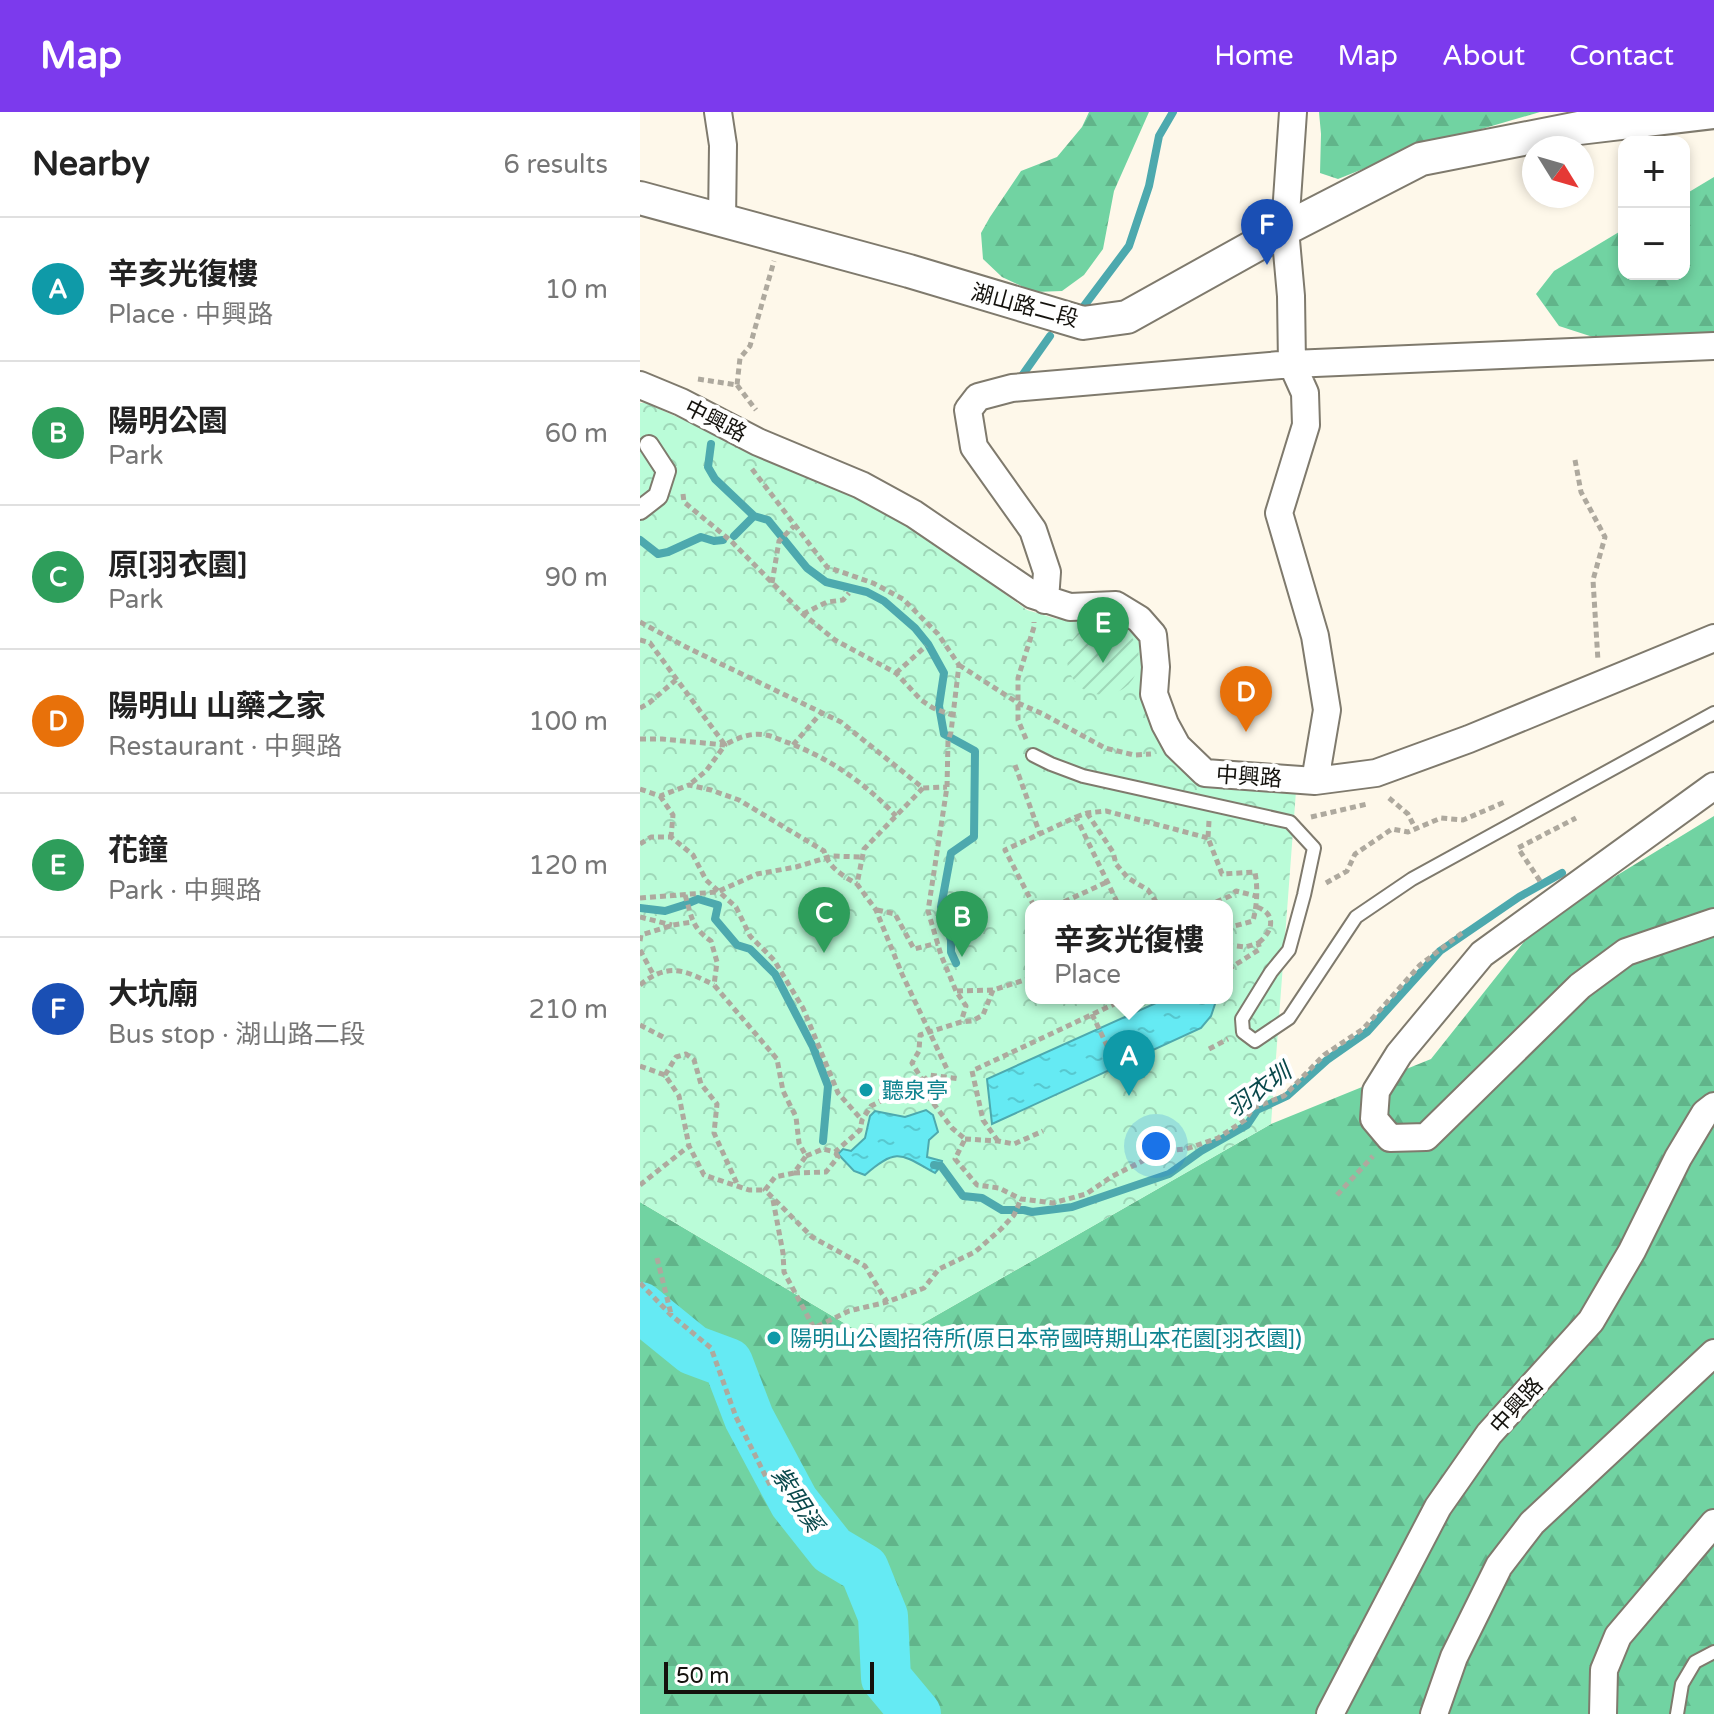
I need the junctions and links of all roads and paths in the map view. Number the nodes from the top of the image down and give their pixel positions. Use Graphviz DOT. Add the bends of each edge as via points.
graph roads {
  1 [pos="718,112"];
  2 [pos="1293,112"];
  3 [pos="1714,112"];
  4 [pos="640,198"];
  5 [pos="722,221"];
  6 [pos="1285,229"];
  7 [pos="781,237"];
  8 [pos="1714,346"];
  9 [pos="1292,364"];
  10 [pos="640,385"];
  11 [pos="737,385"];
  12 [pos="691,387"];
  13 [pos="763,419"];
  14 [pos="649,445"];
  15 [pos="1575,460"];
  16 [pos="746,462"];
  17 [pos="682,487"];
  18 [pos="640,510"];
  19 [pos="794,526"];
  20 [pos="857,577"];
  21 [pos="771,584"];
  22 [pos="853,585"];
  23 [pos="849,593"];
  24 [pos="1039,606"];
  25 [pos="803,614"];
  26 [pos="640,622"];
  27 [pos="938,634"];
  28 [pos="1714,638"];
  29 [pos="640,642"];
  30 [pos="959,665"];
  31 [pos="896,673"];
  32 [pos="677,679"];
  33 [pos="1599,686"];
  34 [pos="1018,703"];
  35 [pos="640,708"];
  36 [pos="821,713"];
  37 [pos="1714,713"];
  38 [pos="952,716"];
  39 [pos="640,739"];
  40 [pos="725,745"];
  41 [pos="793,745"];
  42 [pos="1155,754"];
  43 [pos="1033,755"];
  44 [pos="1015,764"];
  45 [pos="1315,781"];
  46 [pos="689,785"];
  47 [pos="1714,786"];
  48 [pos="947,787"];
  49 [pos="923,788"];
  50 [pos="640,789"];
  51 [pos="660,796"];
  52 [pos="1211,804"];
  53 [pos="1547,806"];
  54 [pos="1087,813"];
  55 [pos="896,816"];
  56 [pos="1076,817"];
  57 [pos="1576,818"];
  58 [pos="1290,822"];
  59 [pos="1415,828"];
  60 [pos="1040,834"];
  61 [pos="671,837"];
  62 [pos="1208,838"];
  63 [pos="640,844"];
  64 [pos="862,857"];
  65 [pos="826,859"];
  66 [pos="1551,875"];
  67 [pos="1107,882"];
  68 [pos="857,884"];
  69 [pos="717,892"];
  70 [pos="685,895"];
  71 [pos="1304,895"];
  72 [pos="1256,896"];
  73 [pos="640,898"];
  74 [pos="1031,900"];
  75 [pos="1068,900"];
  76 [pos="1116,900"];
  77 [pos="1155,900"];
  78 [pos="1221,900"];
  79 [pos="1257,907"];
  80 [pos="876,910"];
  81 [pos="640,917"];
  82 [pos="692,922"];
  83 [pos="1714,922"];
  84 [pos="673,925"];
  85 [pos="1233,926"];
  86 [pos="1465,931"];
  87 [pos="640,937"];
  88 [pos="938,943"];
  89 [pos="1258,943"];
  90 [pos="1233,946"];
  91 [pos="640,950"];
  92 [pos="1233,966"];
  93 [pos="653,974"];
  94 [pos="1025,980"];
  95 [pos="640,985"];
  96 [pos="714,985"];
  97 [pos="993,990"];
  98 [pos="956,991"];
  99 [pos="1114,1004"];
  100 [pos="1092,1014"];
  101 [pos="961,1022"];
  102 [pos="640,1025"];
  103 [pos="930,1032"];
  104 [pos="665,1038"];
  105 [pos="640,1066"];
  106 [pos="947,1069"];
  107 [pos="1118,1069"];
  108 [pos="665,1075"];
  109 [pos="960,1079"];
  110 [pos="923,1081"];
  111 [pos="924,1091"];
  112 [pos="1714,1106"];
  113 [pos="862,1120"];
  114 [pos="1043,1131"];
  115 [pos="1390,1138"];
  116 [pos="965,1139"];
  117 [pos="998,1141"];
  118 [pos="689,1146"];
  119 [pos="835,1152"];
  120 [pos="806,1156"];
  121 [pos="794,1173"];
  122 [pos="640,1185"];
  123 [pos="739,1187"];
  124 [pos="765,1190"];
  125 [pos="1337,1195"];
  126 [pos="773,1199"];
  127 [pos="1021,1199"];
  128 [pos="657,1258"];
  129 [pos="640,1283"];
  130 [pos="887,1302"];
  131 [pos="671,1315"];
  132 [pos="1714,1353"];
  133 [pos="771,1487"];
  134 [pos="1714,1523"];
  135 [pos="1714,1652"];
  136 [pos="1330,1714"];
  137 [pos="1434,1714"];
  138 [pos="1603,1714"];
  139 [pos="1677,1714"];
  1 -- 5 [label="street"];
  2 -- 6 [label="street"];
  3 -- 6 [label="street, 湖山路二段" via="1579,128 1421,159"];
  4 -- 5 [label="street, 湖山路二段"];
  5 -- 7 [label="street, 湖山路二段"];
  6 -- 7 [label="street, 湖山路二段" via="1127,317 1083,323"];
  6 -- 9 [label="street"];
  7 -- 11 [label="path" via="750,346 740,358"];
  8 -- 9 [label="street"];
  9 -- 24 [label="street" via="1012,388 978,397 968,410 974,447 1033,530 1047,572"];
  9 -- 45 [label="street" via="1305,393 1306,425 1279,513 1315,636 1327,710"];
  10 -- 24 [label="street, 中興路" via="914,514 1033,595"];
  11 -- 12 [label="path" via="694,378"];
  11 -- 13 [label="path"];
  14 -- 18 [label="street" via="666,471 658,496"];
  15 -- 33 [label="path" via="1581,492 1605,537 1593,580"];
  16 -- 19 [label="path"];
  17 -- 21 [label="path" via="684,502"];
  19 -- 20 [label="path" via="827,567"];
  19 -- 21 [label="path" via="779,541"];
  20 -- 22 [label="path"];
  20 -- 27 [label="path" via="903,599"];
  21 -- 25 [label="path"];
  23 -- 25 [label="path"];
  24 -- 34 [label="path" via="1018,678"];
  24 -- 45 [label="street, 中興路" via="1116,605 1139,619 1153,635 1154,694 1165,724 1177,746 1205,773"];
  25 -- 31 [label="path" via="835,640"];
  26 -- 36 [label="path"];
  27 -- 30 [label="path"];
  27 -- 31 [label="path"];
  28 -- 33 [label="street, 中興路"];
  29 -- 32 [label="path" via="650,643"];
  30 -- 34 [label="path"];
  30 -- 38 [label="path"];
  31 -- 38 [label="path" via="921,700"];
  32 -- 35 [label="path"];
  32 -- 40 [label="path"];
  33 -- 45 [label="street, 中興路" via="1376,773"];
  34 -- 42 [label="path" via="1105,748"];
  34 -- 43 [label="path" via="1018,720"];
  36 -- 41 [label="path"];
  36 -- 49 [label="path" via="841,722"];
  37 -- 53 [label="lane"];
  38 -- 48 [label="path"];
  39 -- 40 [label="path"];
  40 -- 41 [label="path" via="738,737 765,734"];
  40 -- 46 [label="path"];
  41 -- 55 [label="path" via="855,778"];
  43 -- 52 [label="lane" via="1083,776"];
  44 -- 60 [label="path"];
  46 -- 51 [label="path"];
  46 -- 65 [label="path" via="739,800 824,851"];
  47 -- 115 [label="street" via="1482,954 1399,1054 1376,1091 1374,1119"];
  48 -- 49 [label="path"];
  48 -- 88 [label="path" via="928,911"];
  49 -- 55 [label="path"];
  50 -- 51 [label="path"];
  51 -- 61 [label="path" via="673,815"];
  52 -- 58 [label="lane"];
  52 -- 62 [label="path"];
  53 -- 59 [label="path" via="1534,795 1510,799 1463,820 1441,818"];
  53 -- 71 [label="lane" via="1412,879 1356,917 1289,1018 1255,1041 1243,1032 1242,1019 1289,950"];
  54 -- 56 [label="path"];
  54 -- 62 [label="path" via="1106,811"];
  54 -- 77 [label="path" via="1116,864"];
  55 -- 64 [label="path"];
  56 -- 60 [label="path"];
  56 -- 67 [label="path"];
  57 -- 66 [label="path" via="1518,848 1541,882"];
  58 -- 59 [label="path" via="1390,798"];
  58 -- 71 [label="lane" via="1314,848"];
  59 -- 71 [label="path" via="1392,829 1355,854 1347,871"];
  60 -- 74 [label="path" via="1005,850"];
  61 -- 63 [label="path" via="651,837"];
  61 -- 69 [label="path" via="693,855"];
  62 -- 72 [label="path" via="1222,874 1255,872"];
  64 -- 65 [label="path"];
  64 -- 68 [label="path"];
  65 -- 68 [label="path"];
  65 -- 69 [label="path" via="757,874"];
  67 -- 75 [label="path"];
  67 -- 76 [label="path"];
  68 -- 80 [label="path"];
  69 -- 70 [label="path"];
  69 -- 113 [label="path" via="736,907 750,936 774,960 803,1008 838,1093"];
  70 -- 73 [label="path"];
  70 -- 82 [label="path"];
  72 -- 78 [label="path" via="1236,891"];
  72 -- 79 [label="path"];
  79 -- 85 [label="path" via="1253,921"];
  79 -- 89 [label="path" via="1270,917 1266,937"];
  80 -- 88 [label="path" via="895,914 914,949"];
  80 -- 103 [label="path"];
  81 -- 84 [label="path"];
  82 -- 84 [label="path"];
  82 -- 96 [label="path" via="711,941 717,962"];
  83 -- 115 [label="street" via="1626,952 1580,986 1426,1137"];
  84 -- 87 [label="path"];
  86 -- 127 [label="path" via="1420,965 1363,1029 1324,1055 1284,1096 1253,1108 1218,1138 1162,1151 1086,1194 1053,1203"];
  88 -- 98 [label="path"];
  89 -- 90 [label="path"];
  89 -- 92 [label="path" via="1260,949"];
  91 -- 93 [label="path"];
  93 -- 95 [label="path"];
  93 -- 96 [label="path" via="687,971"];
  94 -- 97 [label="path"];
  96 -- 120 [label="path" via="777,1059"];
  97 -- 98 [label="path"];
  97 -- 101 [label="path" via="983,1015"];
  98 -- 101 [label="path" via="966,1006"];
  99 -- 100 [label="path"];
  100 -- 107 [label="path"];
  100 -- 117 [label="path" via="972,1071 983,1120"];
  101 -- 103 [label="path"];
  102 -- 104 [label="path"];
  103 -- 106 [label="path"];
  103 -- 110 [label="path" via="920,1035 912,1063"];
  105 -- 108 [label="path"];
  108 -- 118 [label="path" via="679,1096"];
  108 -- 123 [label="path" via="676,1057 686,1054 694,1060 701,1084 717,1104 714,1133"];
  109 -- 110 [label="path" via="930,1075"];
  110 -- 111 [label="path"];
  111 -- 113 [label="path" via="902,1090 871,1106"];
  111 -- 116 [label="path"];
  112 -- 136 [label="street, 中興路" via="1678,1158 1591,1321 1489,1434 1438,1507"];
  113 -- 119 [label="path" via="860,1130"];
  114 -- 117 [label="path" via="1014,1144"];
  115 -- 125 [label="path"];
  116 -- 117 [label="path"];
  116 -- 127 [label="path" via="955,1159 977,1185"];
  118 -- 122 [label="path"];
  118 -- 123 [label="path" via="704,1175"];
  119 -- 120 [label="path" via="823,1149"];
  119 -- 121 [label="path" via="838,1157 826,1172"];
  120 -- 121 [label="path"];
  121 -- 124 [label="path" via="775,1177"];
  123 -- 124 [label="path"];
  124 -- 126 [label="path"];
  126 -- 130 [label="path" via="812,1237 865,1266"];
  126 -- 130 [label="path" via="784,1272 814,1328 849,1311"];
  127 -- 130 [label="path" via="1014,1215 975,1252 939,1269 924,1288"];
  128 -- 131 [label="path"];
  129 -- 131 [label="path"];
  131 -- 133 [label="path" via="711,1348 736,1417"];
  132 -- 137 [label="street" via="1532,1523 1499,1566 1454,1657"];
  134 -- 138 [label="street" via="1618,1636 1604,1670"];
  135 -- 139 [label="lane" via="1695,1662 1682,1684"];
}
